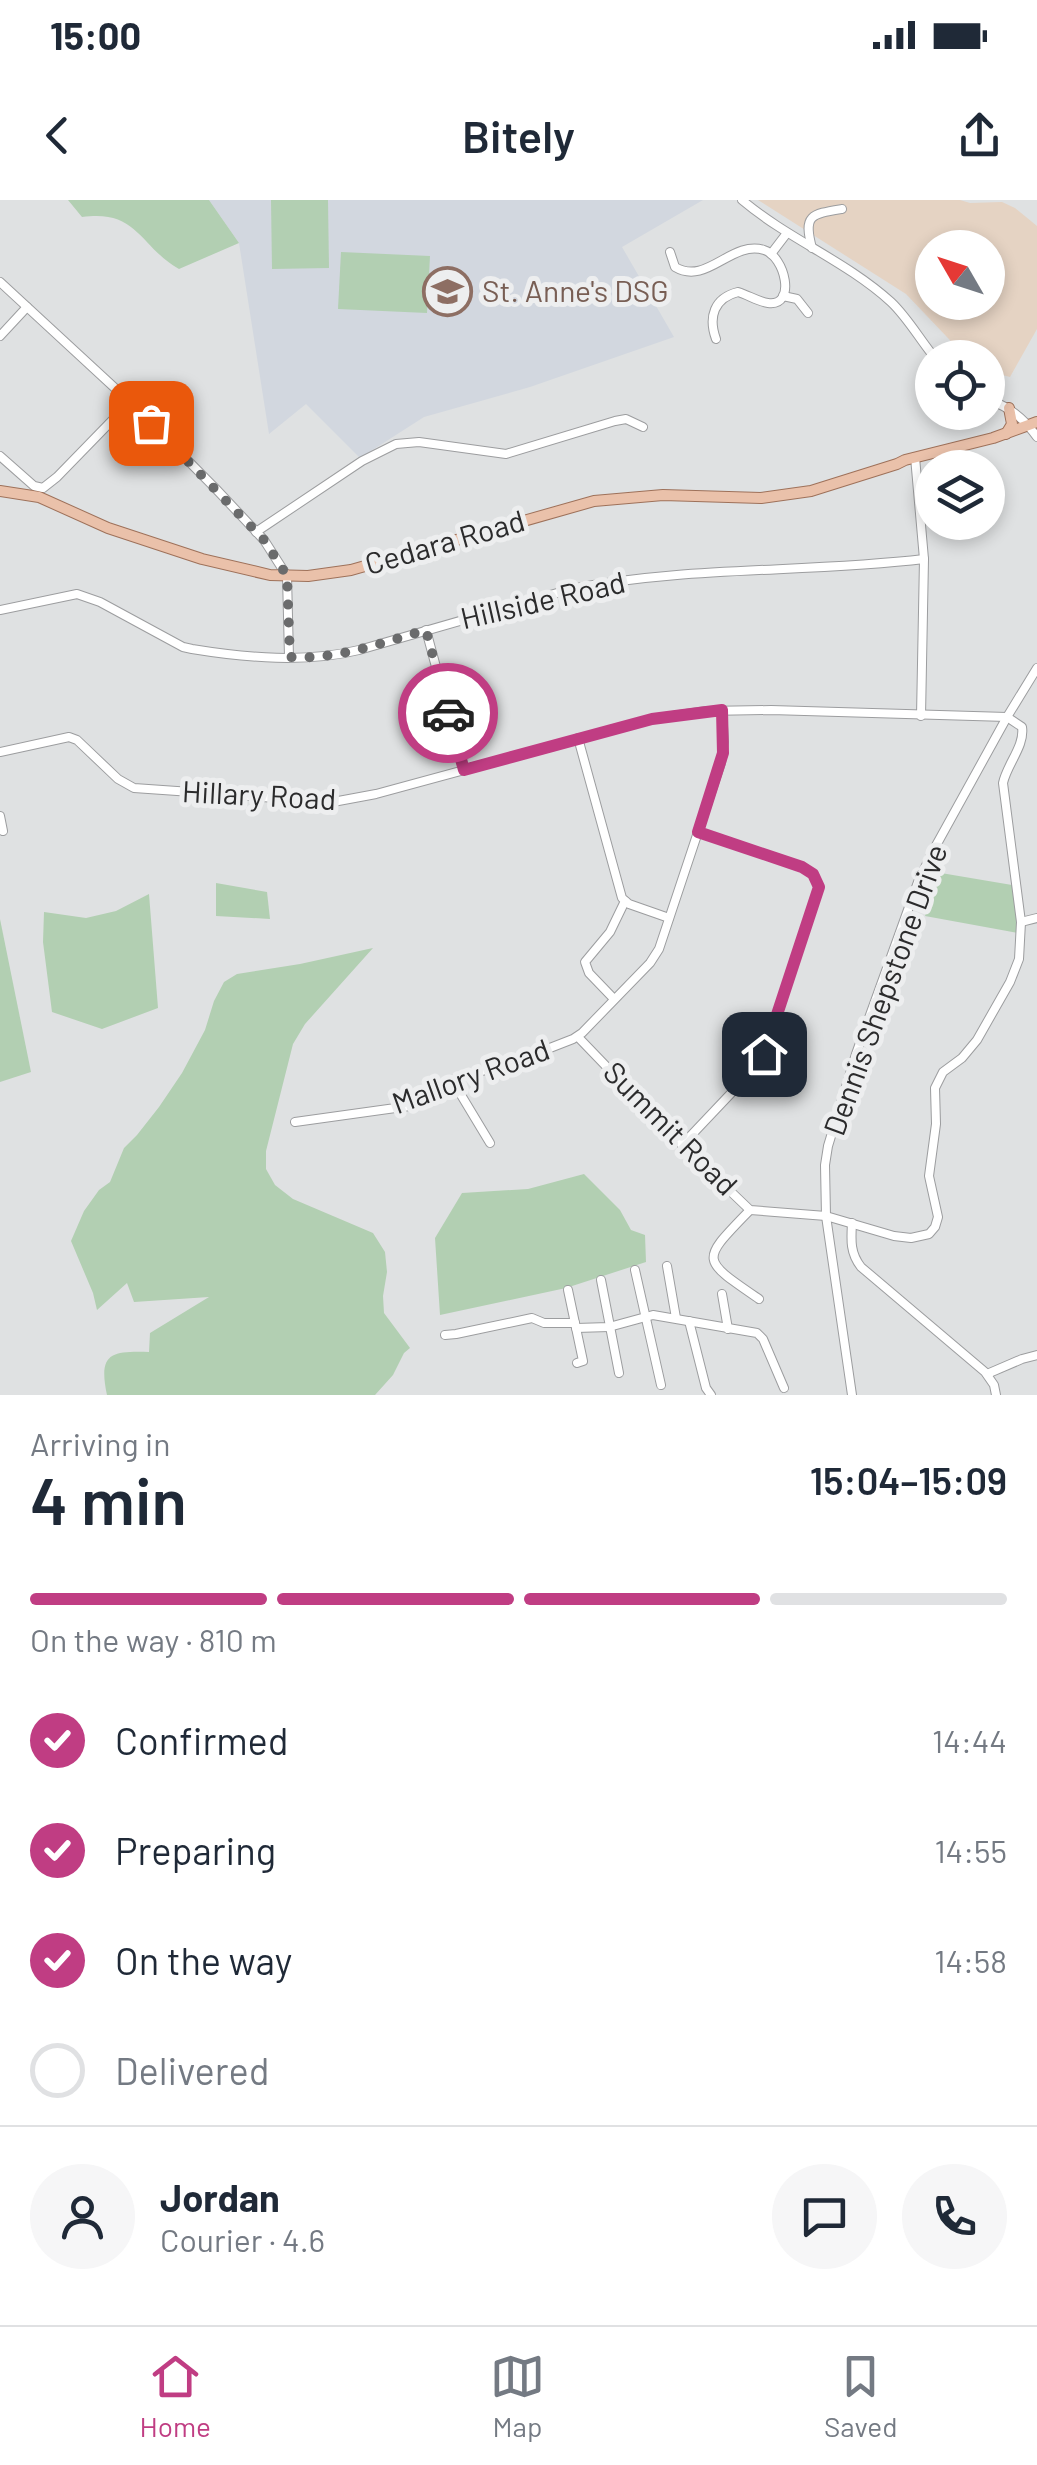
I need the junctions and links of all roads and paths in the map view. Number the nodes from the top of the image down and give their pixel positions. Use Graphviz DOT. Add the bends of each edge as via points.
graph roads {
  1 [pos="742,200"];
  2 [pos="842,210"];
  3 [pos="787,233"];
  4 [pos="812,248"];
  5 [pos="670,252"];
  6 [pos="771,254"];
  7 [pos="0,282"];
  8 [pos="783,296"];
  9 [pos="28,307"];
  10 [pos="808,314"];
  11 [pos="0,336"];
  12 [pos="716,339"];
  13 [pos="921,340"];
  14 [pos="130,402"];
  15 [pos="1005,406"];
  16 [pos="1009,408"];
  17 [pos="643,427"];
  18 [pos="1035,429"];
  19 [pos="1005,434"];
  20 [pos="950,450"];
  21 [pos="972,450"];
  22 [pos="0,456"];
  23 [pos="915,460"];
  24 [pos="0,491"];
  25 [pos="256,532"];
  26 [pos="922,540"];
  27 [pos="924,560"];
  28 [pos="287,576"];
  29 [pos="0,610"];
  30 [pos="426,630"];
  31 [pos="290,657"];
  32 [pos="1037,668"];
  33 [pos="722,710"];
  34 [pos="920,716"];
  35 [pos="1007,717"];
  36 [pos="578,738"];
  37 [pos="0,752"];
  38 [pos="464,770"];
  39 [pos="0,816"];
  40 [pos="3,831"];
  41 [pos="698,832"];
  42 [pos="624,900"];
  43 [pos="670,918"];
  44 [pos="1037,918"];
  45 [pos="1021,922"];
  46 [pos="614,999"];
  47 [pos="578,1037"];
  48 [pos="452,1080"];
  49 [pos="294,1122"];
  50 [pos="490,1144"];
  51 [pos="682,1145"];
  52 [pos="750,1210"];
  53 [pos="826,1216"];
  54 [pos="852,1223"];
  55 [pos="667,1266"];
  56 [pos="634,1270"];
  57 [pos="601,1280"];
  58 [pos="568,1290"];
  59 [pos="722,1294"];
  60 [pos="759,1298"];
  61 [pos="644,1317"];
  62 [pos="676,1318"];
  63 [pos="689,1322"];
  64 [pos="576,1326"];
  65 [pos="609,1327"];
  66 [pos="728,1329"];
  67 [pos="445,1334"];
  68 [pos="1037,1355"];
  69 [pos="577,1363"];
  70 [pos="618,1373"];
  71 [pos="987,1374"];
  72 [pos="661,1384"];
  73 [pos="784,1388"];
  74 [pos="710,1395"];
  75 [pos="852,1395"];
  76 [pos="996,1395"];
  1 -- 3 [label="street"];
  2 -- 4 [label="street" via="808,222"];
  3 -- 4 [label="street"];
  3 -- 6 [label="street"];
  4 -- 13 [label="street" via="892,304"];
  5 -- 6 [label="street" via="674,267 689,272 748,250"];
  6 -- 8 [label="street" via="783,271"];
  7 -- 9 [label="street"];
  8 -- 10 [label="street"];
  8 -- 12 [label="street" via="768,303 732,293 715,307"];
  9 -- 11 [label="street"];
  9 -- 14 [label="street"];
  14 -- 22 [label="street" via="50,484 30,484"];
  14 -- 25 [label="street"];
  15 -- 16 [label="street"];
  16 -- 18 [label="street"];
  16 -- 19 [label="main road" via="1012,424"];
  17 -- 25 [label="street" via="615,421 506,454 396,444"];
  18 -- 19 [label="main road, Cedara Road"];
  18 -- 21 [label="main road, Cedara Road"];
  19 -- 20 [label="main road, Cedara Road"];
  23 -- 28 [label="main road, Cedara Road" via="761,498 594,501 351,570"];
  24 -- 28 [label="main road, Cedara Road" via="38,497 202,559"];
  25 -- 28 [label="street"];
  26 -- 27 [label="street"];
  27 -- 30 [label="street, Hillside Road" via="624,580"];
  27 -- 34 [label="street"];
  28 -- 31 [label="street"];
  29 -- 31 [label="street, Hillside Road" via="77,594 182,646"];
  30 -- 31 [label="street, Hillside Road" via="341,654"];
  30 -- 38 [label="street"];
  32 -- 35 [label="street, Dennis Shepstone Drive"];
  33 -- 34 [label="street, Hillary Road"];
  33 -- 36 [label="street, Hillary Road"];
  33 -- 41 [label="street, Mallory Road" via="723,753"];
  34 -- 35 [label="street, Hillary Road"];
  35 -- 45 [label="street" via="1024,733 1003,783"];
  35 -- 53 [label="street, Dennis Shepstone Drive" via="918,882 828,1146"];
  36 -- 38 [label="street, Hillary Road"];
  36 -- 42 [label="street"];
  37 -- 38 [label="street, Hillary Road" via="68,738 134,788 303,801 358,799"];
  39 -- 40 [label="street"];
  41 -- 43 [label="street, Mallory Road"];
  41 -- 51 [label="street" via="802,867 819,887 764,1054"];
  42 -- 43 [label="street"];
  42 -- 46 [label="street" via="610,932 585,962"];
  43 -- 46 [label="street, Mallory Road" via="650,963"];
  44 -- 45 [label="street"];
  45 -- 54 [label="street, Summit Road" via="1010,982 977,1040 943,1072 936,1088 934,1230 911,1238"];
  46 -- 47 [label="street, Mallory Road"];
  47 -- 48 [label="street, Mallory Road"];
  47 -- 51 [label="street, Summit Road"];
  48 -- 49 [label="street, Mallory Road" via="411,1106"];
  48 -- 50 [label="street"];
  51 -- 52 [label="street, Summit Road"];
  52 -- 53 [label="street, Summit Road"];
  52 -- 60 [label="street" via="713,1258"];
  53 -- 54 [label="street, Summit Road"];
  53 -- 75 [label="street, Dennis Shepstone Drive"];
  54 -- 71 [label="street" via="853,1256 861,1268"];
  55 -- 62 [label="street"];
  56 -- 61 [label="street"];
  57 -- 65 [label="street"];
  58 -- 64 [label="street"];
  59 -- 66 [label="street"];
  61 -- 62 [label="street"];
  61 -- 65 [label="street"];
  61 -- 72 [label="street"];
  62 -- 63 [label="street"];
  63 -- 66 [label="street"];
  63 -- 74 [label="street"];
  64 -- 65 [label="street"];
  64 -- 67 [label="street" via="532,1318"];
  64 -- 69 [label="street" via="583,1361"];
  65 -- 70 [label="street"];
  66 -- 73 [label="street" via="760,1336"];
  68 -- 71 [label="street"];
  71 -- 76 [label="street"];
}
